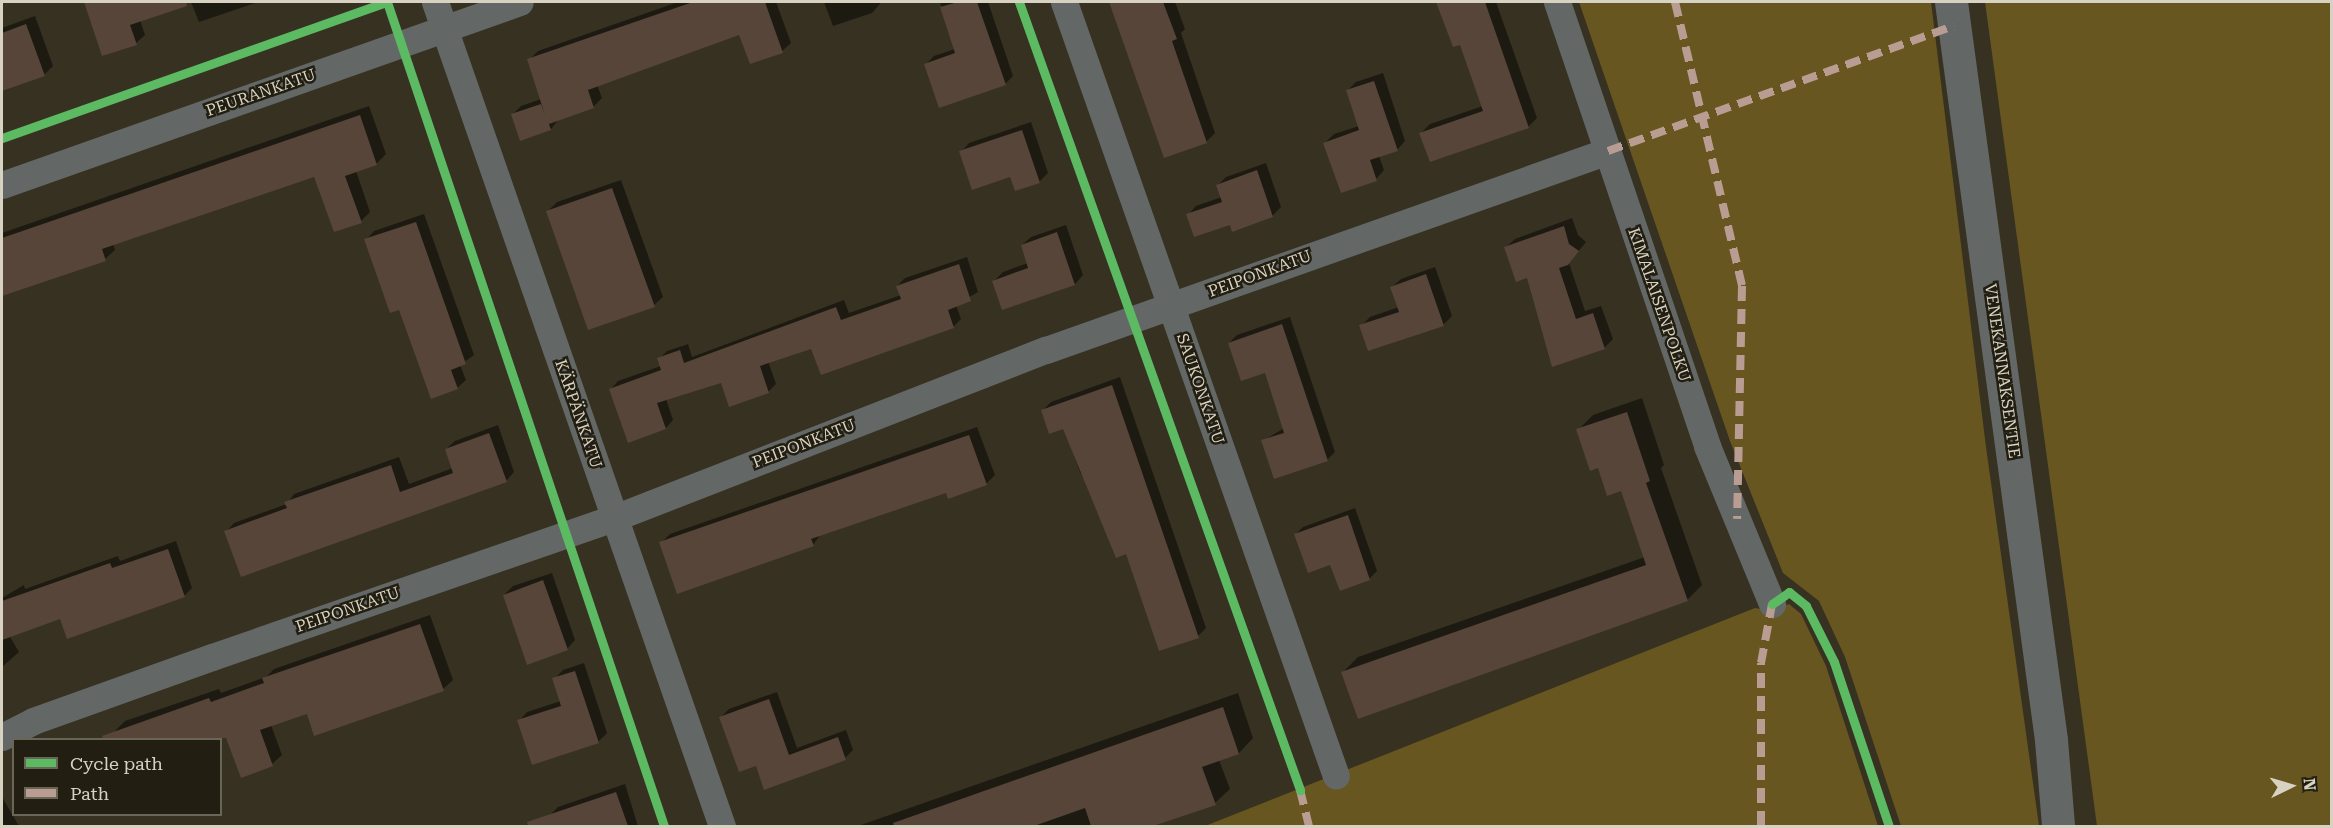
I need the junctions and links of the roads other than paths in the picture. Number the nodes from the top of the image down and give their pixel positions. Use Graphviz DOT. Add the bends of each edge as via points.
graph roads {
  1 [pos="435,2"];
  2 [pos="520,2"];
  3 [pos="1064,2"];
  4 [pos="1557,2"];
  5 [pos="1951,2"];
  6 [pos="444,28"];
  7 [pos="1608,151"];
  8 [pos="2,185"];
  9 [pos="1171,306"];
  10 [pos="614,518"];
  11 [pos="1772,604"];
  12 [pos="2,736"];
  13 [pos="2051,740"];
  14 [pos="1336,776"];
  15 [pos="722,826"];
  16 [pos="2058,826"];
  17 [pos="2073,826"];
  1 -- 6 [label="street, KÄRPÄNKATU"];
  2 -- 6 [label="street, PEURANKATU"];
  3 -- 9 [label="street, SAUKONKATU"];
  4 -- 7 [label="street, KIMALAISENPOLKU"];
  5 -- 13 [label="street, VENEKANNAKSENTIE"];
  6 -- 8 [label="street, PEURANKATU"];
  6 -- 10 [label="street, KÄRPÄNKATU"];
  7 -- 9 [label="street, PEIPONKATU"];
  7 -- 11 [label="street, KIMALAISENPOLKU" via="1707,446"];
  9 -- 10 [label="street, PEIPONKATU" via="1046,350"];
  9 -- 14 [label="street, SAUKONKATU"];
  10 -- 12 [label="street, PEIPONKATU" via="33,720"];
  10 -- 15 [label="street, KÄRPÄNKATU"];
  13 -- 16 [label="street, VENEKANNAKSENTIE"];
  13 -- 17 [label="street, VENEKANNAKSENTIE"];
}
